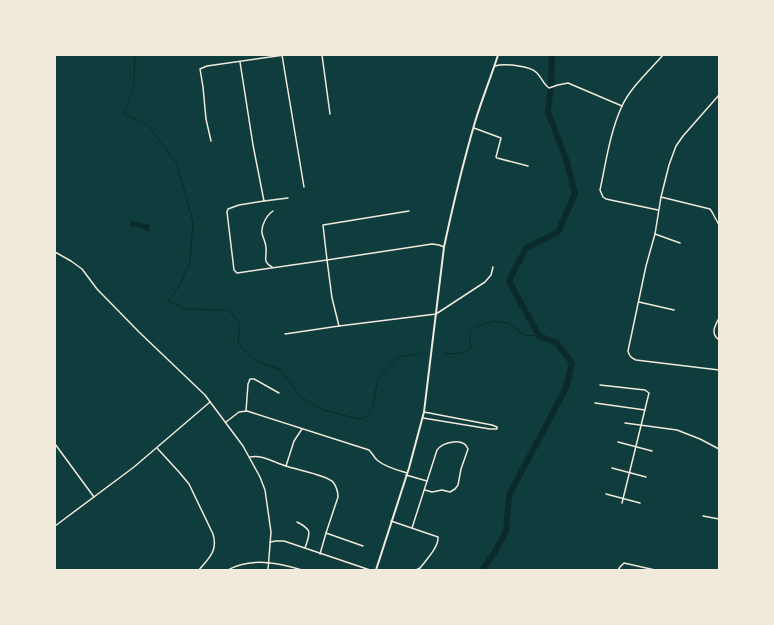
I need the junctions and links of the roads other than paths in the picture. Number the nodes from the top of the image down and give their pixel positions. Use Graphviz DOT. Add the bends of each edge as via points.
graph roads {
  1 [pos="283,55"];
  2 [pos="322,55"];
  3 [pos="498,55"];
  4 [pos="662,55"];
  5 [pos="240,62"];
  6 [pos="494,66"];
  7 [pos="719,96"];
  8 [pos="622,106"];
  9 [pos="330,114"];
  10 [pos="474,128"];
  11 [pos="211,141"];
  12 [pos="528,166"];
  13 [pos="304,187"];
  14 [pos="661,197"];
  15 [pos="288,198"];
  16 [pos="264,201"];
  17 [pos="659,210"];
  18 [pos="273,211"];
  19 [pos="409,211"];
  20 [pos="719,225"];
  21 [pos="655,234"];
  22 [pos="680,243"];
  23 [pos="444,247"];
  24 [pos="55,252"];
  25 [pos="327,260"];
  26 [pos="493,267"];
  27 [pos="272,268"];
  28 [pos="639,302"];
  29 [pos="674,310"];
  30 [pos="436,314"];
  31 [pos="719,318"];
  32 [pos="339,326"];
  33 [pos="285,334"];
  34 [pos="719,340"];
  35 [pos="719,370"];
  36 [pos="600,384"];
  37 [pos="279,392"];
  38 [pos="210,402"];
  39 [pos="595,403"];
  40 [pos="645,410"];
  41 [pos="246,411"];
  42 [pos="424,412"];
  43 [pos="443,416"];
  44 [pos="423,418"];
  45 [pos="442,421"];
  46 [pos="226,422"];
  47 [pos="625,423"];
  48 [pos="641,426"];
  49 [pos="302,429"];
  50 [pos="618,442"];
  51 [pos="55,444"];
  52 [pos="635,446"];
  53 [pos="157,448"];
  54 [pos="719,449"];
  55 [pos="652,451"];
  56 [pos="250,457"];
  57 [pos="286,466"];
  58 [pos="612,468"];
  59 [pos="629,472"];
  60 [pos="407,474"];
  61 [pos="646,476"];
  62 [pos="427,482"];
  63 [pos="425,490"];
  64 [pos="606,494"];
  65 [pos="94,497"];
  66 [pos="623,499"];
  67 [pos="622,503"];
  68 [pos="640,503"];
  69 [pos="703,516"];
  70 [pos="719,519"];
  71 [pos="391,521"];
  72 [pos="297,522"];
  73 [pos="55,526"];
  74 [pos="412,528"];
  75 [pos="326,533"];
  76 [pos="270,542"];
  77 [pos="363,546"];
  78 [pos="305,548"];
  79 [pos="320,554"];
  80 [pos="268,563"];
  81 [pos="199,570"];
  82 [pos="228,570"];
  83 [pos="268,570"];
  84 [pos="302,570"];
  85 [pos="370,570"];
  86 [pos="376,570"];
  87 [pos="416,570"];
  88 [pos="618,570"];
  89 [pos="655,570"];
  1 -- 5 [label="street"];
  1 -- 13 [label="street"];
  2 -- 9 [label="street"];
  3 -- 6 [label="main road"];
  4 -- 8 [label="street"];
  5 -- 11 [label="street" via="200,68"];
  5 -- 16 [label="street"];
  6 -- 8 [label="street" via="530,68 537,72 546,86 551,88 568,83"];
  6 -- 10 [label="main road"];
  7 -- 14 [label="street" via="676,146"];
  8 -- 17 [label="street" via="605,162 601,194 606,199"];
  10 -- 12 [label="street" via="501,138 497,158"];
  10 -- 23 [label="main road"];
  14 -- 17 [label="street"];
  14 -- 20 [label="street" via="710,209"];
  15 -- 16 [label="street"];
  16 -- 27 [label="street" via="230,208 227,212 236,273"];
  17 -- 21 [label="street"];
  18 -- 27 [label="street" via="263,224 262,231 266,248 265,261"];
  19 -- 25 [label="street" via="323,225"];
  21 -- 22 [label="street"];
  21 -- 28 [label="street"];
  23 -- 25 [label="street" via="432,244"];
  23 -- 30 [label="main road"];
  24 -- 38 [label="street" via="82,269 97,289 138,332"];
  25 -- 27 [label="street"];
  25 -- 32 [label="street"];
  26 -- 30 [label="street" via="485,282"];
  28 -- 29 [label="street"];
  28 -- 35 [label="street" via="628,347 628,355 631,358"];
  30 -- 32 [label="street"];
  30 -- 42 [label="main road"];
  31 -- 34 [label="street" via="714,335"];
  32 -- 33 [label="street"];
  36 -- 40 [label="street" via="648,391"];
  37 -- 41 [label="street" via="250,379"];
  38 -- 46 [label="street"];
  38 -- 53 [label="street"];
  39 -- 40 [label="street"];
  40 -- 48 [label="street"];
  41 -- 46 [label="street" via="239,412"];
  41 -- 49 [label="street"];
  42 -- 43 [label="street"];
  42 -- 44 [label="main road"];
  43 -- 45 [label="street"];
  43 -- 45 [label="street" via="495,426 497,429"];
  44 -- 45 [label="street"];
  44 -- 60 [label="main road"];
  46 -- 56 [label="street"];
  47 -- 48 [label="street"];
  48 -- 52 [label="street"];
  48 -- 54 [label="street" via="677,430"];
  49 -- 57 [label="street" via="294,441"];
  49 -- 60 [label="street" via="369,450 382,464"];
  50 -- 52 [label="street"];
  51 -- 65 [label="street"];
  52 -- 55 [label="street"];
  52 -- 59 [label="street"];
  53 -- 65 [label="street"];
  53 -- 81 [label="street" via="189,484 213,534 215,548"];
  56 -- 57 [label="street" via="261,457"];
  56 -- 76 [label="street" via="265,490 270,521"];
  57 -- 75 [label="street" via="328,478 335,486 338,497"];
  58 -- 59 [label="street"];
  59 -- 61 [label="street"];
  59 -- 66 [label="street"];
  60 -- 62 [label="street"];
  60 -- 71 [label="main road"];
  62 -- 63 [label="street"];
  62 -- 63 [label="street" via="439,447 453,442 468,447 455,489 450,492"];
  63 -- 74 [label="street"];
  64 -- 66 [label="street"];
  65 -- 73 [label="street"];
  66 -- 67 [label="street"];
  66 -- 68 [label="street"];
  69 -- 70 [label="street"];
  71 -- 74 [label="street"];
  71 -- 86 [label="main road"];
  72 -- 78 [label="street" via="308,527 310,533"];
  74 -- 87 [label="street" via="438,537 431,553"];
  75 -- 77 [label="street"];
  75 -- 79 [label="street"];
  76 -- 78 [label="street" via="280,540"];
  76 -- 80 [label="street"];
  78 -- 79 [label="street"];
  79 -- 85 [label="street"];
  80 -- 82 [label="street" via="242,564"];
  80 -- 83 [label="street"];
  80 -- 84 [label="street"];
  88 -- 89 [label="street" via="624,563"];
}
